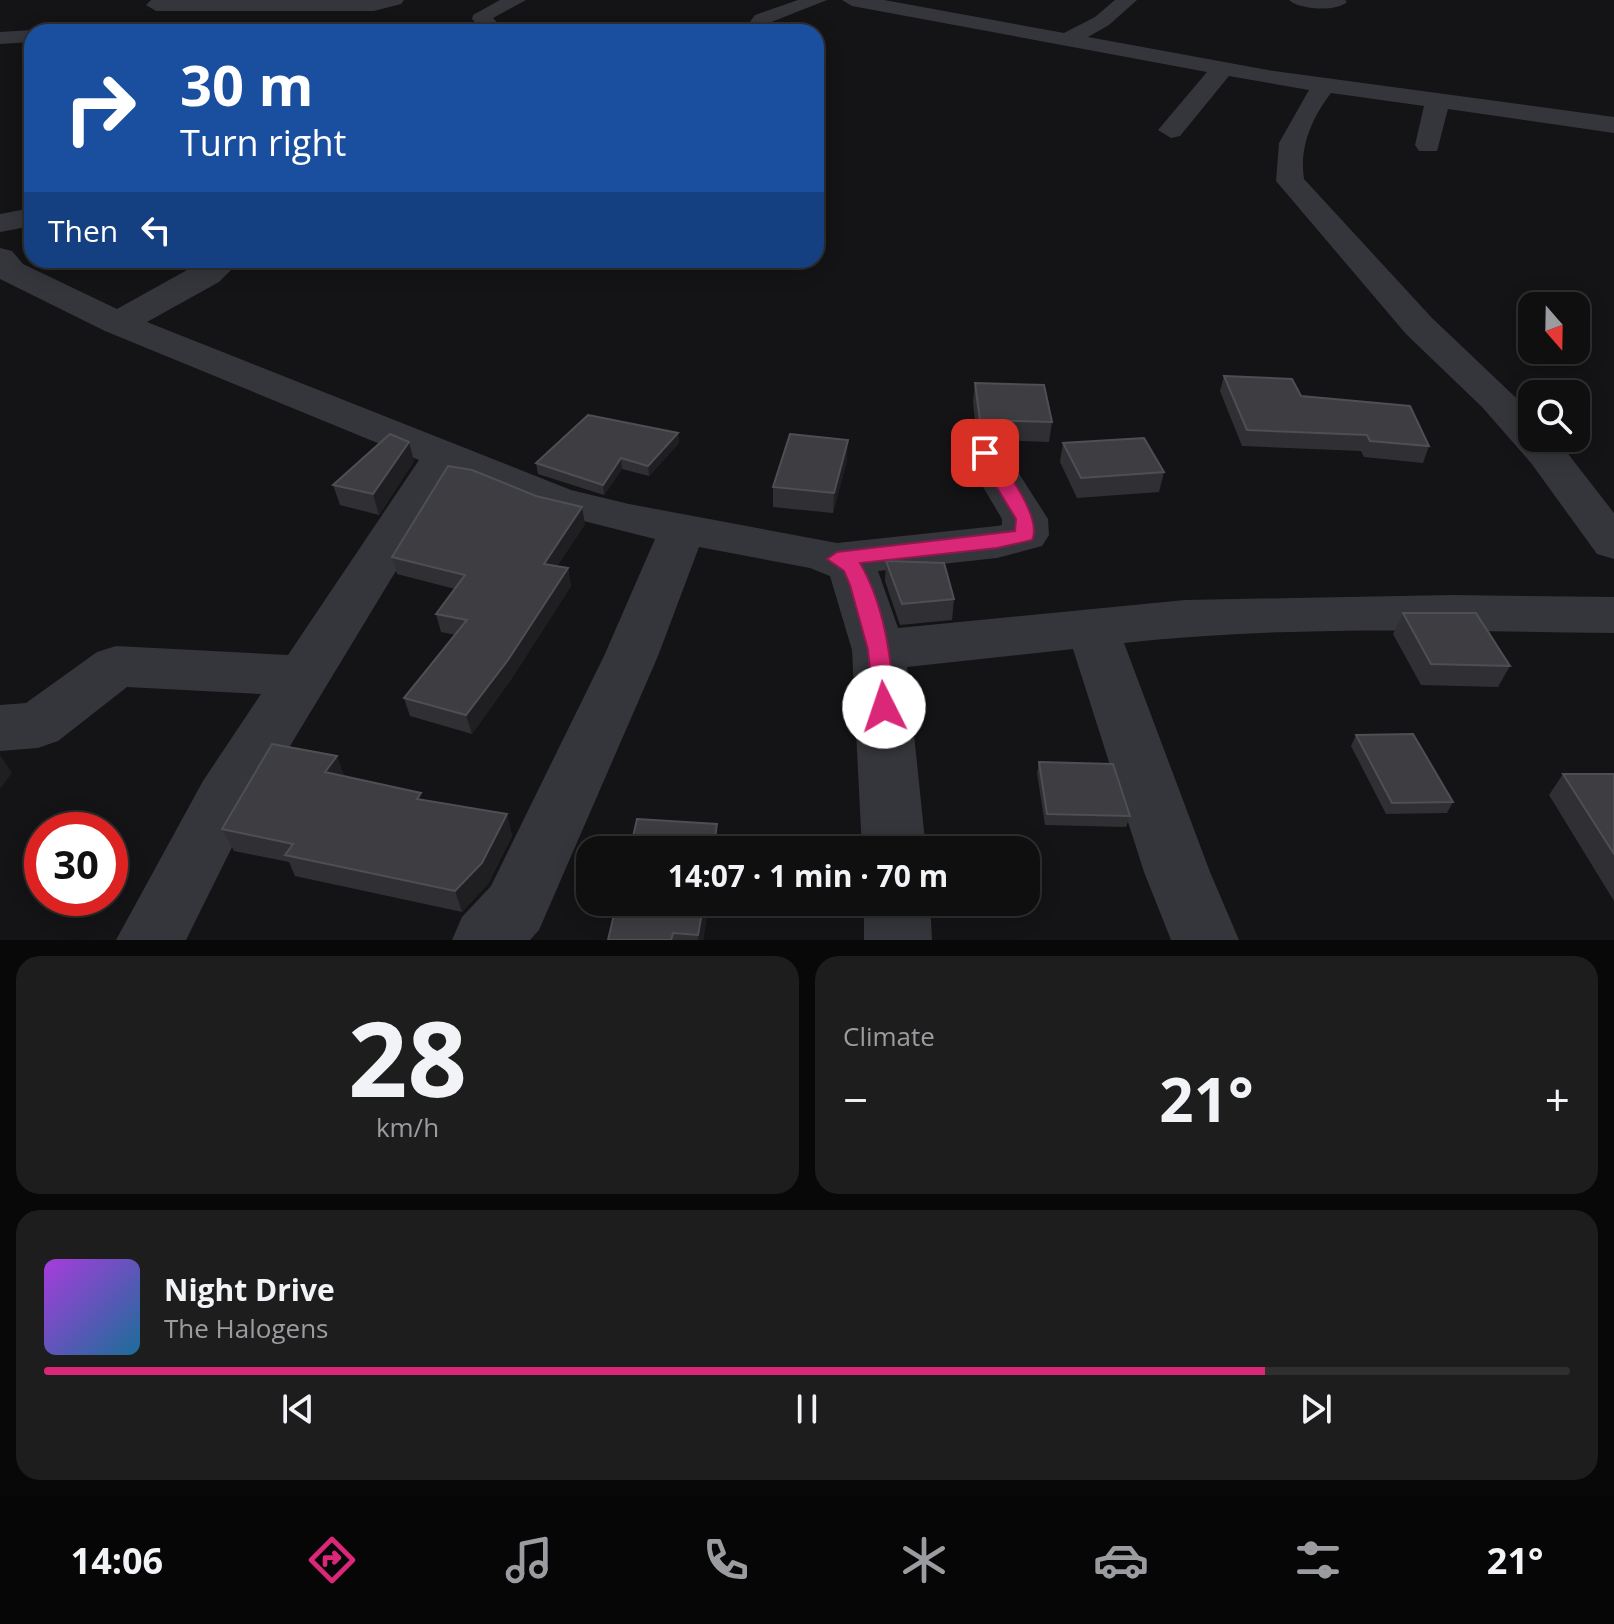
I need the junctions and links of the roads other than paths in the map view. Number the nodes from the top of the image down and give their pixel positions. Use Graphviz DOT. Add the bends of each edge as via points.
graph roads {
  1 [pos="164,0"];
  2 [pos="394,0"];
  3 [pos="516,0"];
  4 [pos="817,0"];
  5 [pos="852,0"];
  6 [pos="913,0"];
  7 [pos="1127,0"];
  8 [pos="1299,0"];
  9 [pos="1337,2"];
  10 [pos="487,24"];
  11 [pos="758,24"];
  12 [pos="24,36"];
  13 [pos="1074,36"];
  14 [pos="0,38"];
  15 [pos="1222,70"];
  16 [pos="1324,86"];
  17 [pos="1437,101"];
  18 [pos="1614,108"];
  19 [pos="1614,125"];
  20 [pos="1171,130"];
  21 [pos="1428,145"];
  22 [pos="24,218"];
  23 [pos="0,223"];
  24 [pos="0,258"];
  25 [pos="215,268"];
  26 [pos="118,323"];
  27 [pos="985,453"];
  28 [pos="444,455"];
  29 [pos="682,530"];
  30 [pos="1614,543"];
  31 [pos="837,559"];
  32 [pos="1614,615"];
  33 [pos="1093,629"];
  34 [pos="879,650"];
  35 [pos="300,676"];
  36 [pos="0,728"];
  37 [pos="893,836"];
  38 [pos="897,916"];
  39 [pos="150,940"];
  40 [pos="486,940"];
  41 [pos="898,940"];
  42 [pos="1205,940"];
  1 -- 2 [label="street" via="156,5 374,5"];
  3 -- 10 [label="street" via="483,15"];
  4 -- 11 [label="street"];
  5 -- 13 [label="street"];
  6 -- 13 [label="street"];
  7 -- 13 [label="street"];
  8 -- 9 [label="street"];
  12 -- 14 [label="street"];
  13 -- 15 [label="street"];
  13 -- 18 [label="street"];
  15 -- 16 [label="street"];
  15 -- 20 [label="street"];
  16 -- 17 [label="street"];
  16 -- 30 [label="street" via="1298,124 1287,169 1290,181 1419,326 1496,398"];
  17 -- 19 [label="street"];
  17 -- 21 [label="street"];
  22 -- 23 [label="street"];
  24 -- 26 [label="street" via="11,271"];
  25 -- 26 [label="street"];
  26 -- 28 [label="street"];
  27 -- 31 [label="street" via="1025,519 1025,535"];
  28 -- 29 [label="street" via="556,500"];
  28 -- 35 [label="street"];
  29 -- 31 [label="street"];
  29 -- 40 [label="street" via="631,656 515,908"];
  31 -- 34 [label="street" via="852,567 861,585"];
  32 -- 33 [label="street" via="1185,618"];
  33 -- 34 [label="street"];
  33 -- 42 [label="street"];
  34 -- 37 [label="street"];
  35 -- 36 [label="street" via="116,666 38,725"];
  35 -- 39 [label="street" via="225,799"];
  38 -- 41 [label="street"];
}
